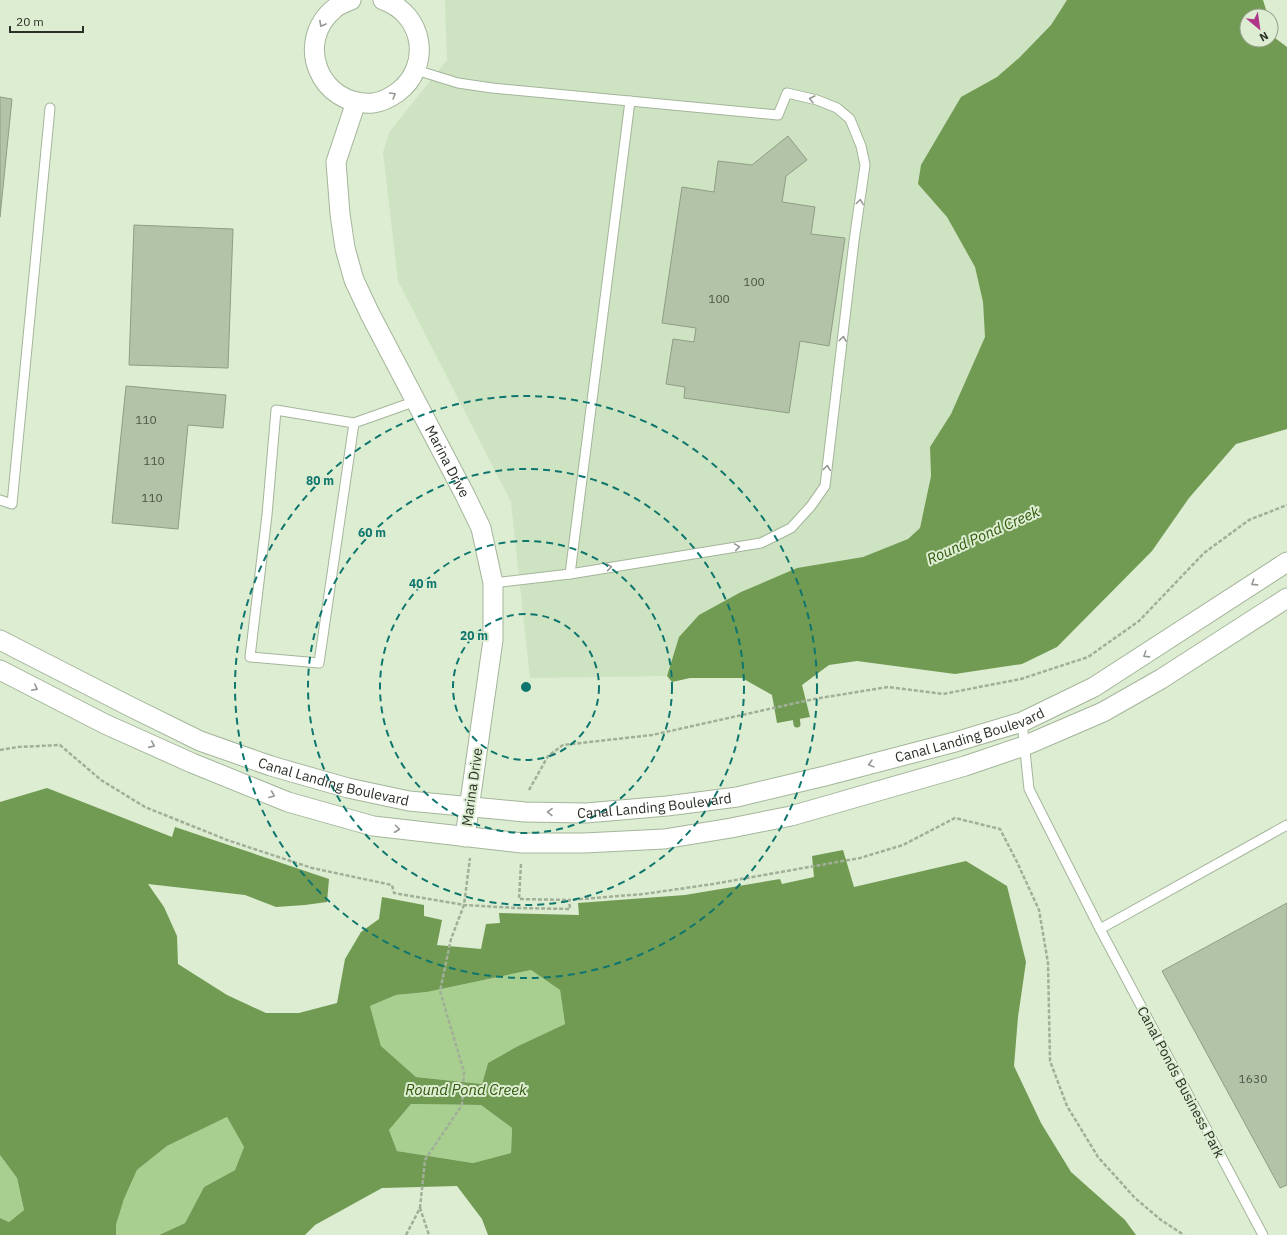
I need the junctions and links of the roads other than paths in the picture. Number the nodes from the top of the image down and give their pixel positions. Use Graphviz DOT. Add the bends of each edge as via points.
graph roads {
  1 [pos="351,0"];
  2 [pos="383,0"];
  3 [pos="416,70"];
  4 [pos="630,101"];
  5 [pos="356,102"];
  6 [pos="50,108"];
  7 [pos="416,402"];
  8 [pos="354,423"];
  9 [pos="0,500"];
  10 [pos="1287,562"];
  11 [pos="570,574"];
  12 [pos="493,583"];
  13 [pos="1287,598"];
  14 [pos="0,640"];
  15 [pos="0,670"];
  16 [pos="1022,722"];
  17 [pos="1024,746"];
  18 [pos="470,807"];
  19 [pos="1287,825"];
  20 [pos="465,837"];
  21 [pos="1100,929"];
  22 [pos="1263,1235"];
  1 -- 5 [label="street, one-way" via="335,8 323,21 316,36 314,53 318,70 326,84 340,96"];
  2 -- 3 [label="street" via="399,8 411,21 418,36 420,54"];
  3 -- 4 [label="lane" via="458,83"];
  5 -- 3 [label="street, one-way" via="374,103 391,97 406,86"];
  4 -- 11 [label="lane"];
  11 -- 4 [label="lane, one-way" via="761,543 791,528 825,486 865,165 861,146 850,119 837,108 787,93 778,115"];
  5 -- 7 [label="street, Marina Drive" via="336,162 345,248 357,286"];
  6 -- 9 [label="lane" via="12,504"];
  7 -- 8 [label="lane"];
  7 -- 12 [label="street, Marina Drive" via="481,528"];
  8 -- 8 [label="lane" via="276,410 267,516 250,658 319,663"];
  10 -- 16 [label="street, Canal Landing Boulevard, one-way" via="1094,687"];
  11 -- 12 [label="lane"];
  12 -- 18 [label="street, Marina Drive" via="493,640"];
  13 -- 17 [label="street, Canal Landing Boulevard" via="1161,679 1103,712"];
  14 -- 18 [label="street, Canal Landing Boulevard" via="200,741 271,766 348,788 409,801"];
  15 -- 20 [label="street, Canal Landing Boulevard, one-way" via="120,730 288,802 373,826"];
  16 -- 17 [label="lane, Canal Ponds Business Park"];
  16 -- 18 [label="street, Canal Landing Boulevard, one-way" via="825,776 737,797 586,813 524,812"];
  17 -- 20 [label="street, Canal Landing Boulevard" via="965,766 791,816 664,839 522,843"];
  17 -- 21 [label="lane, Canal Ponds Business Park" via="1029,790"];
  18 -- 20 [label="street, Marina Drive"];
  19 -- 21 [label="lane"];
  21 -- 22 [label="lane, Canal Ponds Business Park"];
}
